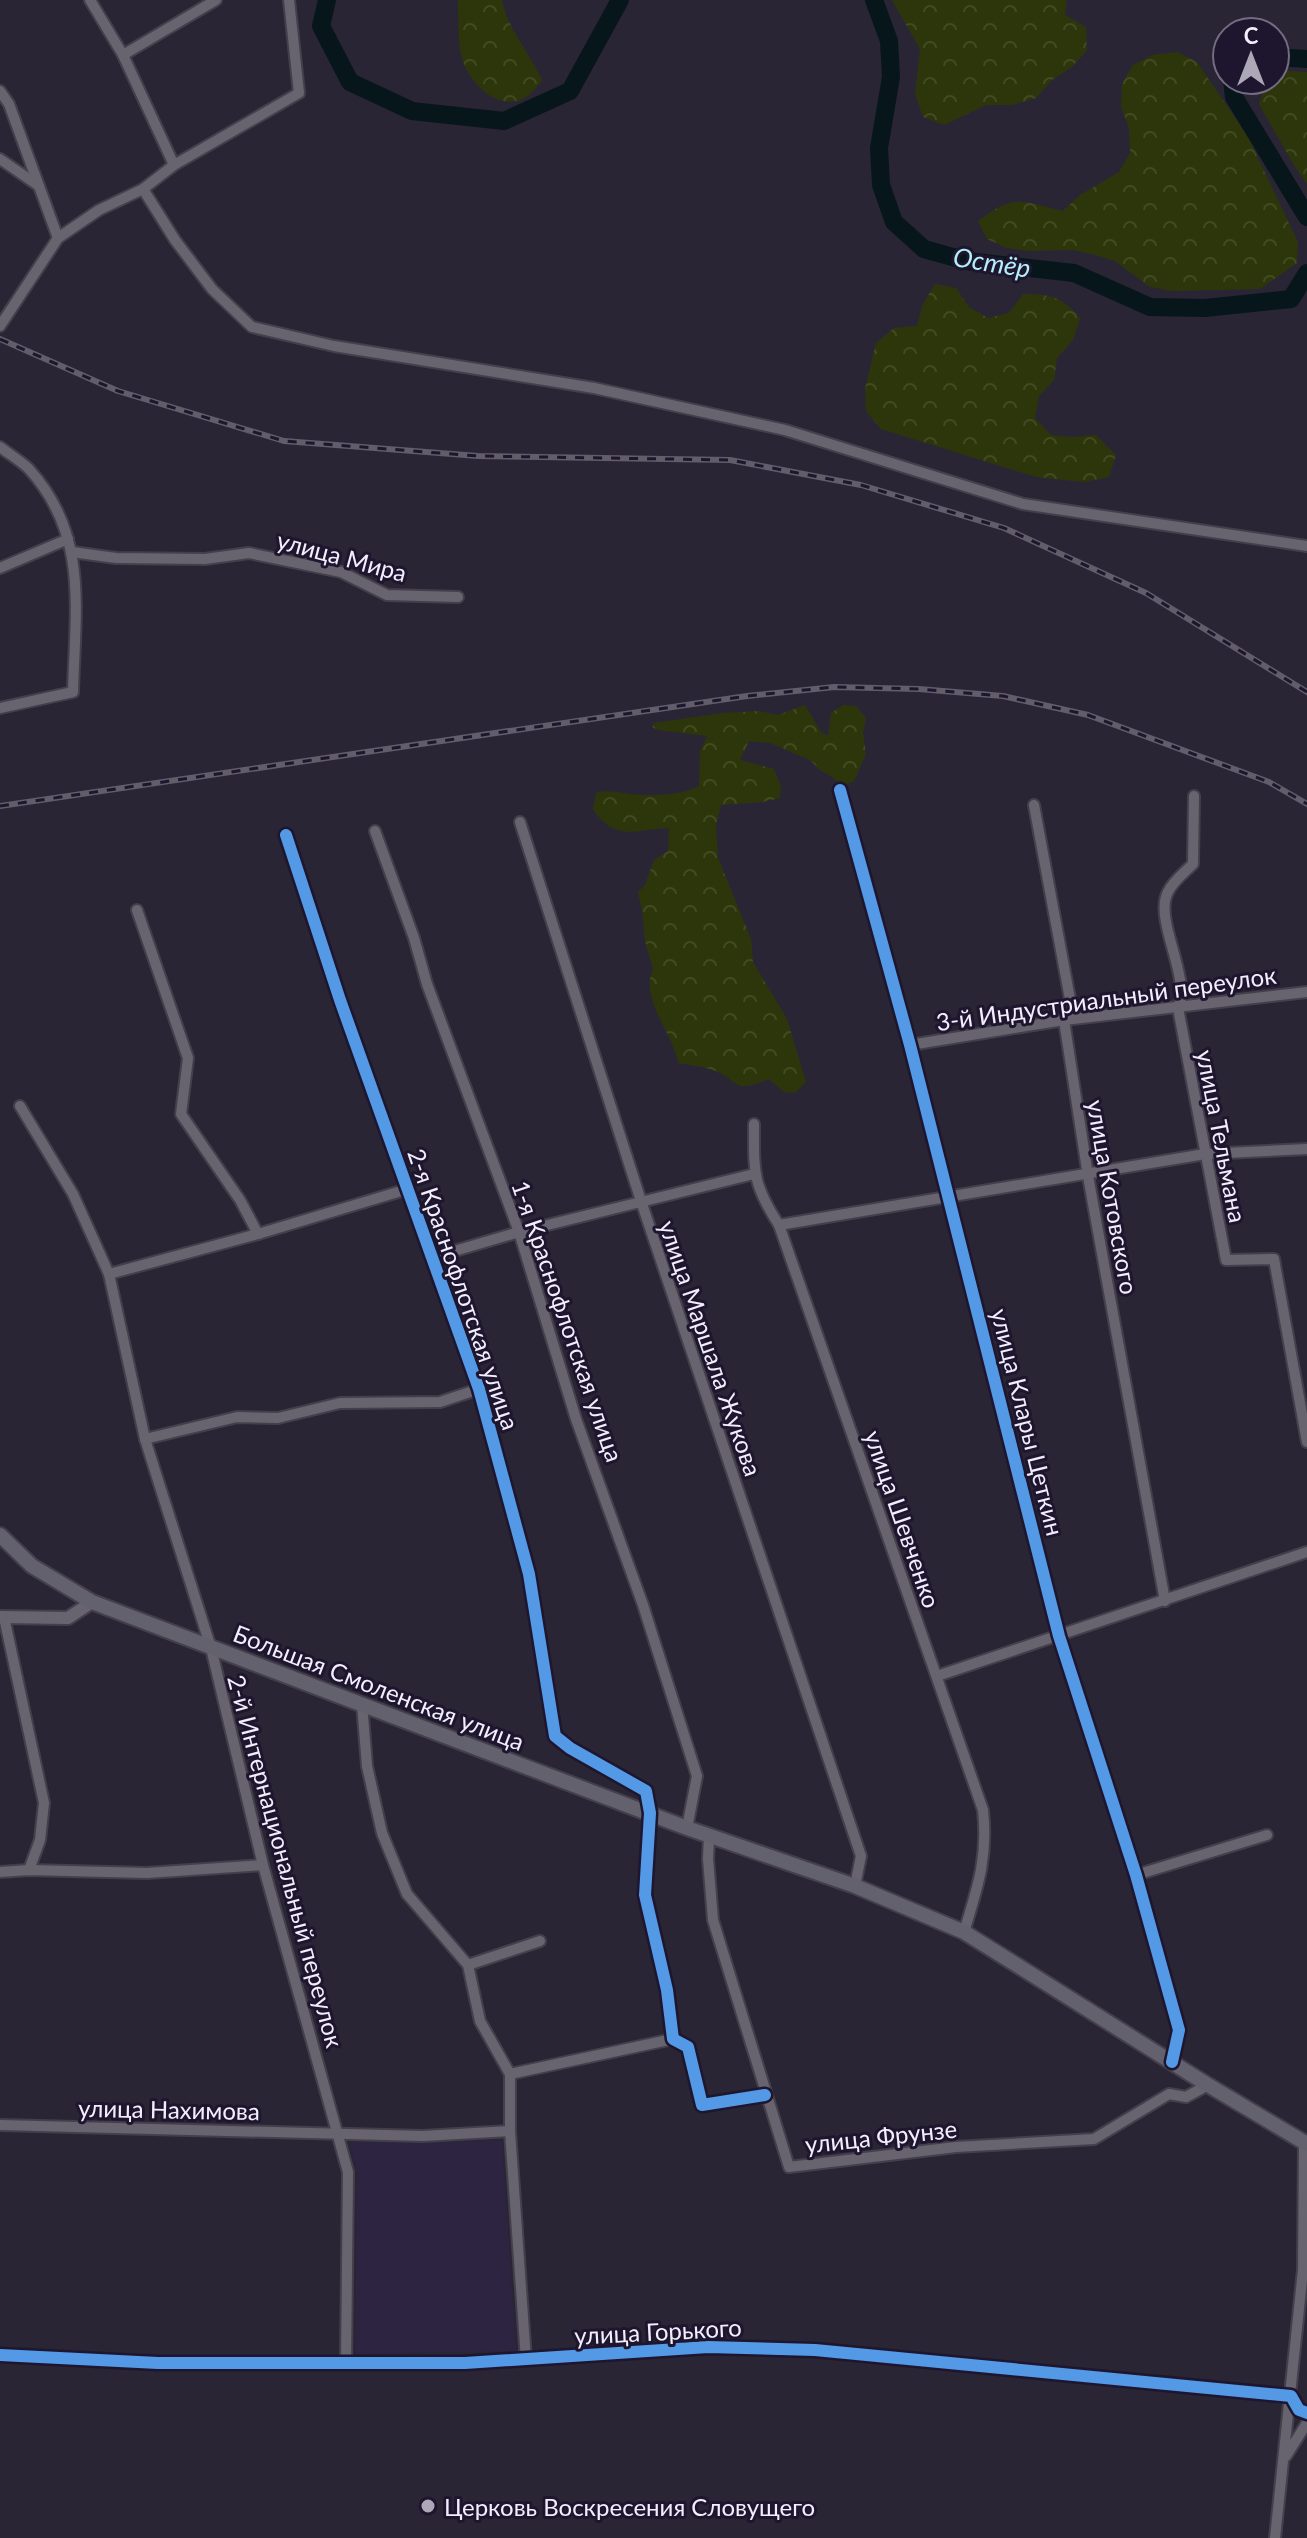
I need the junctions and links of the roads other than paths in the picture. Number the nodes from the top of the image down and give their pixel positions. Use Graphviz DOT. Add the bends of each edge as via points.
graph roads {
  1 [pos="90,0"];
  2 [pos="216,0"];
  3 [pos="289,0"];
  4 [pos="123,55"];
  5 [pos="0,91"];
  6 [pos="0,159"];
  7 [pos="174,165"];
  8 [pos="40,187"];
  9 [pos="143,189"];
  10 [pos="58,238"];
  11 [pos="0,326"];
  12 [pos="0,447"];
  13 [pos="68,539"];
  14 [pos="1307,546"];
  15 [pos="72,552"];
  16 [pos="0,568"];
  17 [pos="458,597"];
  18 [pos="0,708"];
  19 [pos="840,790"];
  20 [pos="1194,796"];
  21 [pos="1034,805"];
  22 [pos="520,822"];
  23 [pos="375,831"];
  24 [pos="286,835"];
  25 [pos="137,910"];
  26 [pos="1307,992"];
  27 [pos="1178,1008"];
  28 [pos="1064,1020"];
  29 [pos="910,1045"];
  30 [pos="20,1106"];
  31 [pos="754,1124"];
  32 [pos="1307,1149"];
  33 [pos="1205,1154"];
  34 [pos="754,1174"];
  35 [pos="1088,1176"];
  36 [pos="408,1189"];
  37 [pos="949,1198"];
  38 [pos="641,1201"];
  39 [pos="779,1225"];
  40 [pos="519,1232"];
  41 [pos="258,1234"];
  42 [pos="434,1257"];
  43 [pos="109,1274"];
  44 [pos="479,1389"];
  45 [pos="145,1439"];
  46 [pos="1307,1442"];
  47 [pos="0,1535"];
  48 [pos="1307,1552"];
  49 [pos="1165,1601"];
  50 [pos="92,1602"];
  51 [pos="2,1617"];
  52 [pos="1059,1636"];
  53 [pos="211,1648"];
  54 [pos="937,1676"];
  55 [pos="362,1704"];
  56 [pos="650,1813"];
  57 [pos="687,1828"];
  58 [pos="1267,1835"];
  59 [pos="709,1836"];
  60 [pos="263,1865"];
  61 [pos="29,1870"];
  62 [pos="0,1872"];
  63 [pos="1136,1875"];
  64 [pos="855,1886"];
  65 [pos="964,1932"];
  66 [pos="540,1941"];
  67 [pos="468,1965"];
  68 [pos="673,2039"];
  69 [pos="1172,2062"];
  70 [pos="510,2074"];
  71 [pos="1208,2085"];
  72 [pos="765,2095"];
  73 [pos="0,2125"];
  74 [pos="510,2131"];
  75 [pos="337,2133"];
  76 [pos="1306,2143"];
  77 [pos="0,2355"];
  78 [pos="526,2360"];
  79 [pos="346,2363"];
  80 [pos="1291,2396"];
  81 [pos="1307,2413"];
  82 [pos="1307,2423"];
  83 [pos="1285,2457"];
  84 [pos="1275,2538"];
  1 -- 4 [label="street"];
  2 -- 4 [label="street"];
  3 -- 7 [label="street" via="299,93"];
  4 -- 7 [label="street"];
  5 -- 8 [label="street"];
  6 -- 8 [label="street"];
  7 -- 9 [label="street"];
  8 -- 10 [label="street"];
  9 -- 10 [label="street"];
  9 -- 14 [label="street" via="212,289 252,327 334,346 594,388 785,430 1023,504"];
  10 -- 11 [label="street"];
  12 -- 13 [label="street" via="28,468 60,512"];
  13 -- 15 [label="street"];
  13 -- 16 [label="street"];
  15 -- 17 [label="street, улица Мира" via="205,559 249,553 341,572 387,595"];
  15 -- 18 [label="street" via="73,692"];
  19 -- 29 [label="street, улица Клары Цеткин"];
  20 -- 27 [label="street, улица Тельмана" via="1193,864 1166,893"];
  21 -- 28 [label="street, улица Котовского" via="1073,1015"];
  22 -- 38 [label="street, улица Маршала Жукова"];
  23 -- 40 [label="street, 1-я Краснофлотская улица"];
  24 -- 36 [label="street, 2-я Краснофлотская улица"];
  25 -- 41 [label="street" via="188,1058 181,1114"];
  26 -- 27 [label="street, 3-й Индустриальный переулок"];
  27 -- 28 [label="street, 3-й Индустриальный переулок"];
  27 -- 33 [label="street, улица Тельмана"];
  28 -- 29 [label="street, 3-й Индустриальный переулок"];
  28 -- 35 [label="street, улица Котовского"];
  29 -- 37 [label="street, улица Клары Цеткин"];
  30 -- 43 [label="street, 2-й Интернациональный переулок" via="73,1194"];
  31 -- 34 [label="street, улица Шевченко"];
  32 -- 33 [label="street"];
  33 -- 35 [label="street"];
  33 -- 46 [label="street, улица Тельмана" via="1226,1260 1274,1259"];
  34 -- 38 [label="street"];
  34 -- 39 [label="street, улица Шевченко"];
  35 -- 37 [label="street"];
  35 -- 49 [label="street, улица Котовского"];
  36 -- 41 [label="street"];
  36 -- 42 [label="street, 2-я Краснофлотская улица"];
  37 -- 39 [label="street"];
  37 -- 52 [label="street, улица Клары Цеткин"];
  38 -- 40 [label="street"];
  38 -- 64 [label="street, улица Маршала Жукова" via="861,1856"];
  39 -- 54 [label="street, улица Шевченко"];
  40 -- 42 [label="street"];
  40 -- 57 [label="street, 1-я Краснофлотская улица" via="697,1776"];
  41 -- 43 [label="street"];
  42 -- 44 [label="street, 2-я Краснофлотская улица"];
  43 -- 45 [label="street, 2-й Интернациональный переулок"];
  44 -- 45 [label="street" via="440,1402 340,1403 278,1418 237,1417"];
  44 -- 56 [label="street, 2-я Краснофлотская улица" via="529,1574 555,1736 646,1791"];
  45 -- 53 [label="street, 2-й Интернациональный переулок"];
  47 -- 50 [label="main road, Большая Смоленская улица" via="32,1566"];
  48 -- 49 [label="street"];
  49 -- 52 [label="street"];
  50 -- 51 [label="street" via="68,1618"];
  50 -- 53 [label="main road, Большая Смоленская улица"];
  51 -- 61 [label="street" via="44,1803 40,1840"];
  52 -- 54 [label="street"];
  52 -- 63 [label="street, улица Клары Цеткин"];
  53 -- 55 [label="main road, Большая Смоленская улица"];
  53 -- 60 [label="street, 2-й Интернациональный переулок"];
  54 -- 65 [label="street, улица Шевченко" via="983,1810 982,1874"];
  55 -- 56 [label="main road, Большая Смоленская улица"];
  55 -- 67 [label="street" via="367,1766 382,1833 407,1894"];
  56 -- 57 [label="main road, Большая Смоленская улица"];
  56 -- 68 [label="street" via="645,1895"];
  57 -- 59 [label="main road, Большая Смоленская улица"];
  58 -- 63 [label="street"];
  59 -- 64 [label="main road, Большая Смоленская улица"];
  59 -- 72 [label="street, улица Фрунзе" via="713,1920"];
  60 -- 61 [label="street" via="147,1873"];
  60 -- 75 [label="street, 2-й Интернациональный переулок"];
  61 -- 62 [label="street"];
  63 -- 69 [label="street, улица Клары Цеткин" via="1179,2030"];
  64 -- 65 [label="main road, Большая Смоленская улица"];
  65 -- 69 [label="main road, Большая Смоленская улица"];
  66 -- 67 [label="street"];
  67 -- 70 [label="street" via="480,2021"];
  68 -- 70 [label="street"];
  68 -- 72 [label="street" via="688,2047 702,2105"];
  69 -- 71 [label="main road, Большая Смоленская улица"];
  70 -- 74 [label="street"];
  71 -- 72 [label="street, улица Фрунзе" via="1186,2097 1169,2094 1094,2139 956,2147 789,2167"];
  71 -- 76 [label="main road, Большая Смоленская улица"];
  73 -- 75 [label="street, улица Нахимова"];
  74 -- 75 [label="street, улица Нахимова"];
  74 -- 78 [label="street"];
  75 -- 79 [label="street, 2-й Интернациональный переулок" via="348,2172"];
  76 -- 80 [label="street" via="1303,2270"];
  77 -- 79 [label="street, улица Горького" via="158,2363"];
  78 -- 79 [label="street, улица Горького"];
  78 -- 80 [label="street, улица Горького" via="708,2347 815,2350"];
  80 -- 81 [label="street"];
  80 -- 83 [label="street"];
  82 -- 83 [label="street"];
  83 -- 84 [label="street"];
}
